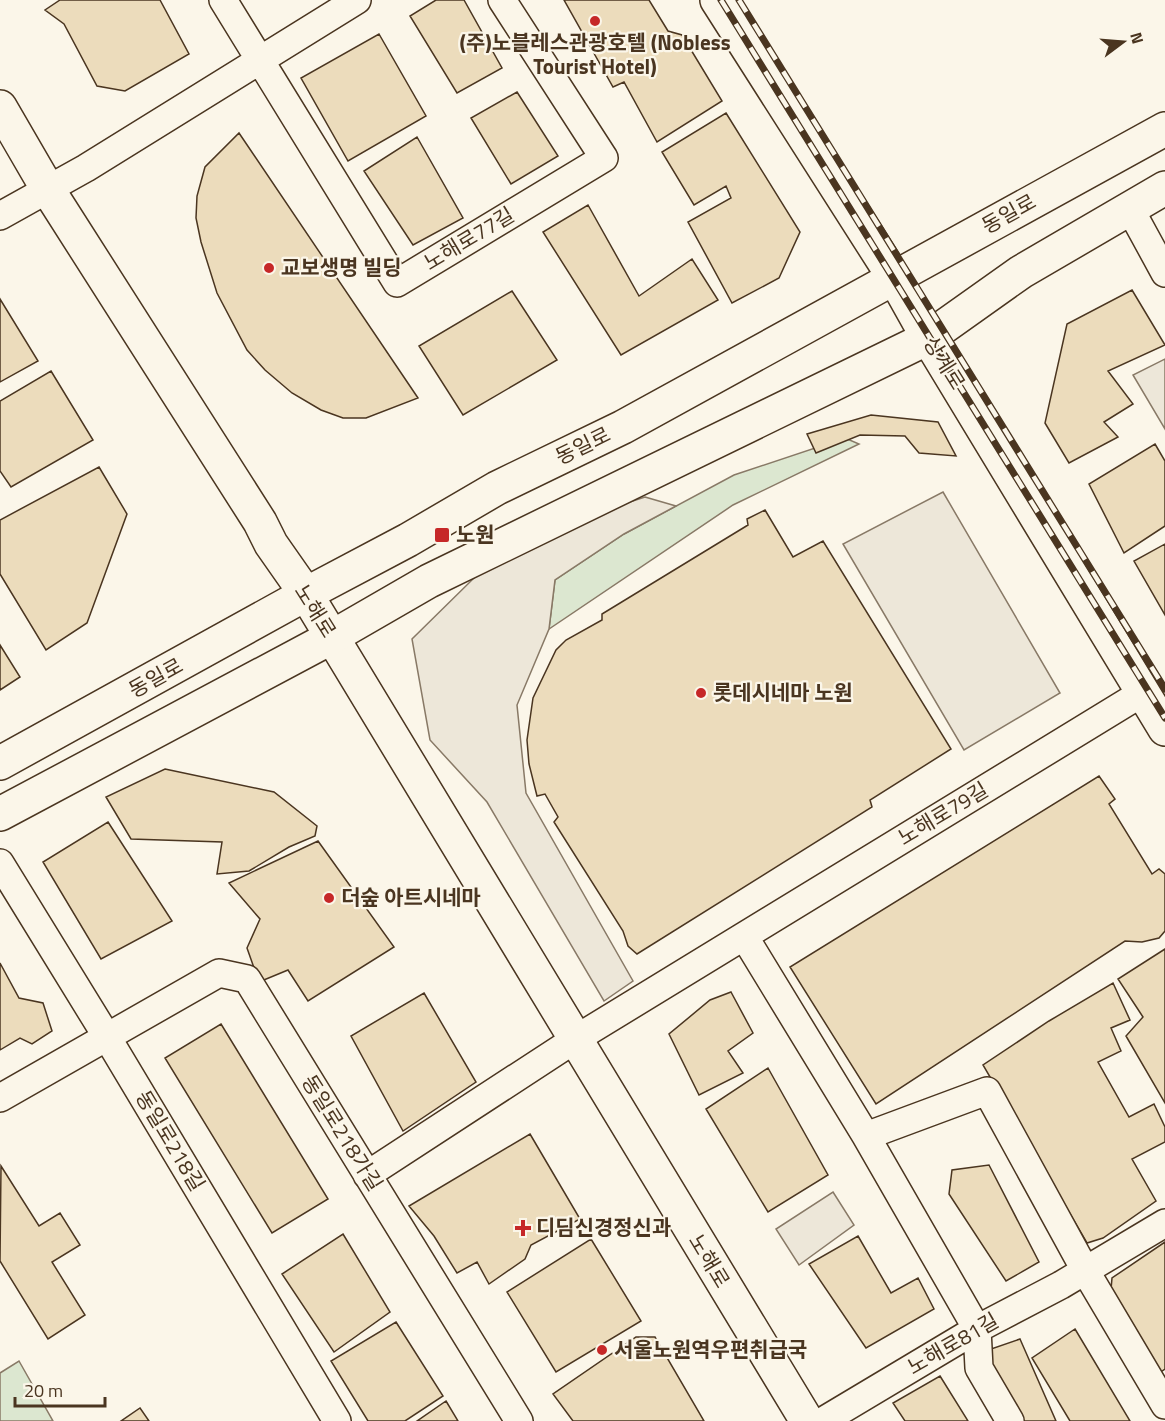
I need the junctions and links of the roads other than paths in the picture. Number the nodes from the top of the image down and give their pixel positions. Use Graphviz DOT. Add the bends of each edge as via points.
graph roads {
  1 [pos="223,0"];
  2 [pos="357,0"];
  3 [pos="502,0"];
  4 [pos="717,0"];
  5 [pos="259,60"];
  6 [pos="0,107"];
  7 [pos="1165,129"];
  8 [pos="47,188"];
  9 [pos="1165,188"];
  10 [pos="1129,207"];
  11 [pos="0,216"];
  12 [pos="1165,273"];
  13 [pos="895,279"];
  14 [pos="927,338"];
  15 [pos="306,594"];
  16 [pos="332,637"];
  17 [pos="1142,693"];
  18 [pos="1165,729"];
  19 [pos="0,763"];
  20 [pos="0,814"];
  21 [pos="0,863"];
  22 [pos="744,936"];
  23 [pos="107,1037"];
  24 [pos="574,1040"];
  25 [pos="0,1098"];
  26 [pos="866,1136"];
  27 [pos="367,1175"];
  28 [pos="1165,1223"];
  29 [pos="1084,1270"];
  30 [pos="977,1329"];
  31 [pos="1165,1405"];
  32 [pos="337,1421"];
  33 [pos="519,1421"];
  34 [pos="807,1421"];
  35 [pos="823,1421"];
  36 [pos="1010,1421"];
  1 -- 5 [label="street"];
  2 -- 5 [label="street"];
  3 -- 5 [label="street, 노해로77길" via="604,158 397,283"];
  4 -- 13 [label="main road, 상계로"];
  5 -- 8 [label="street" via="86,168"];
  6 -- 8 [label="main road, 노해로"];
  7 -- 13 [label="main road, 동일로"];
  8 -- 11 [label="street"];
  8 -- 15 [label="main road, 노해로"];
  9 -- 10 [label="main road"];
  10 -- 12 [label="street"];
  10 -- 14 [label="main road" via="1021,272"];
  13 -- 14 [label="main road, 상계로"];
  13 -- 15 [label="main road, 동일로" via="623,427 497,488"];
  14 -- 16 [label="main road" via="429,581"];
  14 -- 17 [label="main road, 상계로"];
  15 -- 16 [label="main road, 노해로"];
  15 -- 19 [label="main road, 동일로"];
  16 -- 20 [label="main road"];
  16 -- 24 [label="main road, 노해로"];
  17 -- 18 [label="main road, 상계로"];
  17 -- 22 [label="street, 노해로79길"];
  21 -- 23 [label="street, 동일로218길"];
  22 -- 24 [label="street, 노해로79길"];
  22 -- 26 [label="street"];
  23 -- 25 [label="street, 동일로218가길"];
  23 -- 27 [label="street, 동일로218가길" via="219,973 247,979"];
  23 -- 32 [label="street, 동일로218길"];
  24 -- 27 [label="street"];
  24 -- 34 [label="main road, 노해로"];
  26 -- 29 [label="street" via="987,1092"];
  26 -- 30 [label="street"];
  27 -- 33 [label="street, 동일로218가길"];
  28 -- 29 [label="street, 노해로81길"];
  29 -- 30 [label="street, 노해로81길"];
  29 -- 31 [label="street"];
  30 -- 35 [label="street, 노해로81길"];
  30 -- 36 [label="street" via="979,1368"];
}
